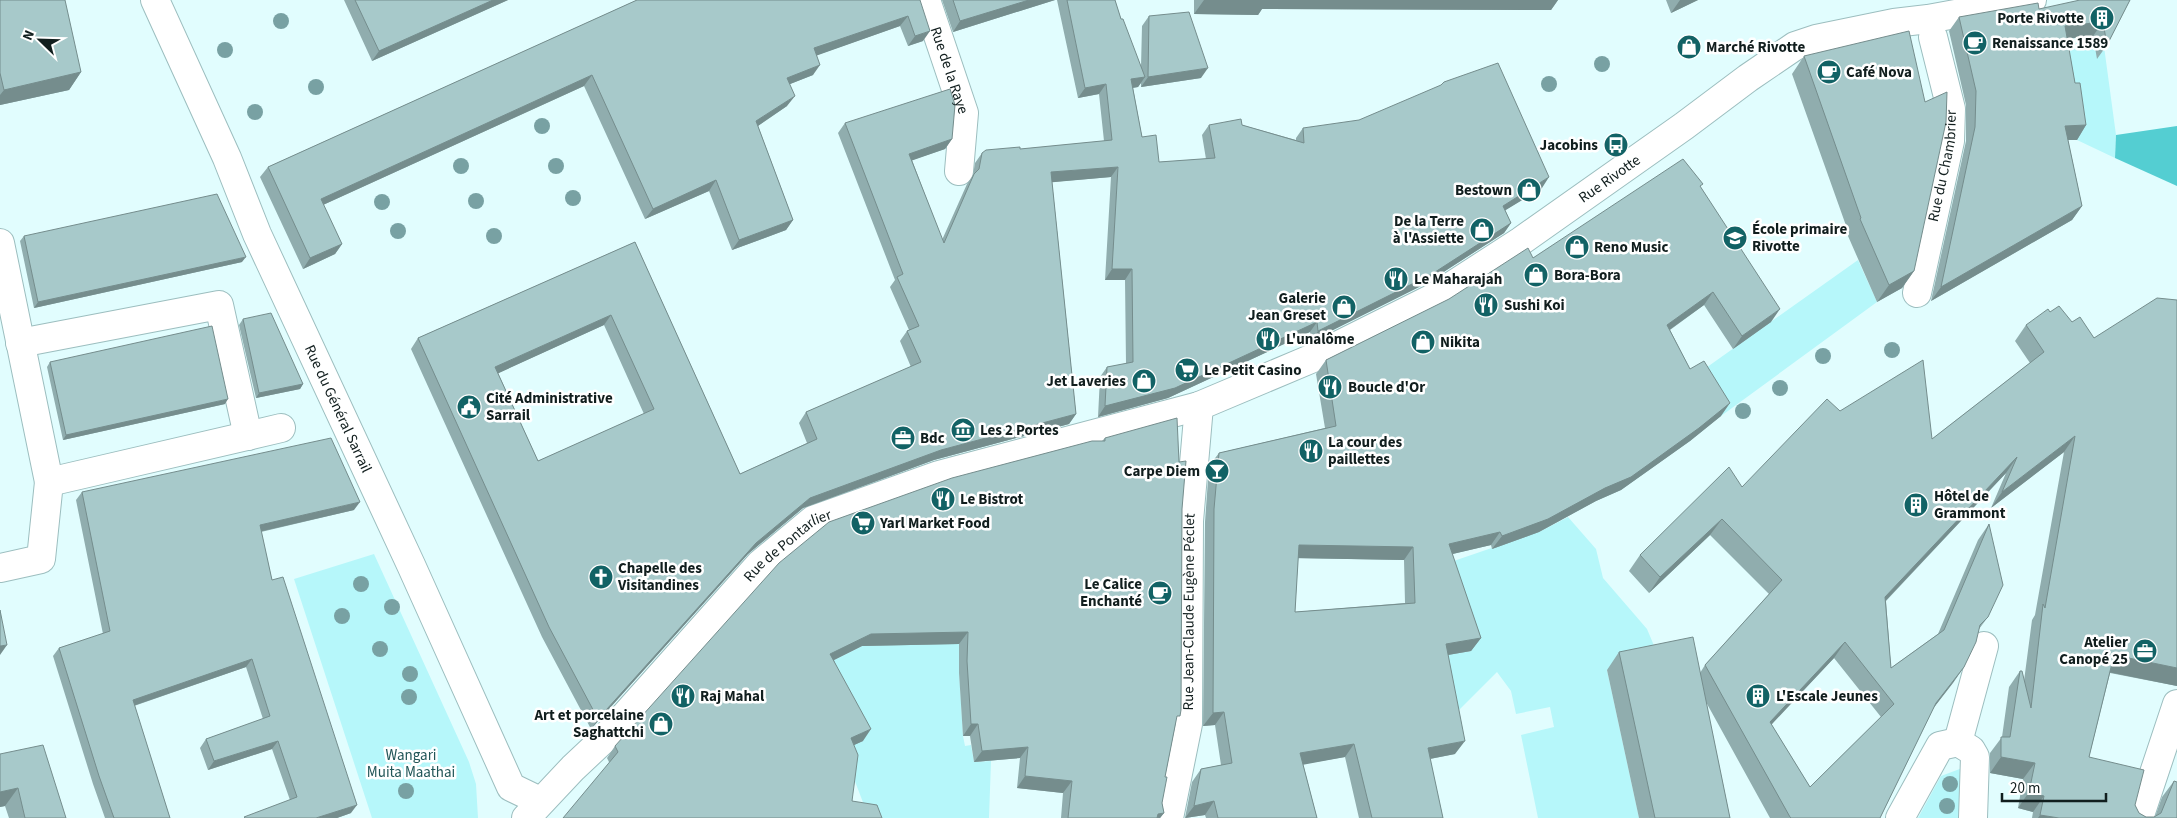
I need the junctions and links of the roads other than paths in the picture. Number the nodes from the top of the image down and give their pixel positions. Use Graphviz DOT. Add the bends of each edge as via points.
graph roads {
  1 [pos="155,0"];
  2 [pos="926,0"];
  3 [pos="2032,0"];
  4 [pos="1933,37"];
  5 [pos="959,171"];
  6 [pos="0,242"];
  7 [pos="1916,293"];
  8 [pos="13,338"];
  9 [pos="1199,406"];
  10 [pos="281,428"];
  11 [pos="248,436"];
  12 [pos="49,482"];
  13 [pos="0,568"];
  14 [pos="1984,646"];
  15 [pos="2177,704"];
  16 [pos="1958,742"];
  17 [pos="533,810"];
  18 [pos="1169,818"];
  19 [pos="1900,818"];
  20 [pos="1973,818"];
  21 [pos="2139,818"];
  1 -- 17 [label="street, Rue du Général Sarrail" via="227,158 257,234 511,787"];
  2 -- 5 [label="street, Rue de la Raye" via="964,113"];
  3 -- 9 [label="street, Rue Rivotte" via="1894,23 1795,46 1560,214 1432,298 1314,358"];
  4 -- 7 [label="street, Rue du Chambrier" via="1951,109 1950,141"];
  6 -- 8 [label="street"];
  8 -- 11 [label="street" via="219,305"];
  8 -- 12 [label="street"];
  9 -- 17 [label="street, Rue de Pontarlier" via="939,475 814,520 760,564 605,738"];
  9 -- 18 [label="street, Rue Jean-Claude Eugène Péclet" via="1188,521 1188,724"];
  10 -- 11 [label="street"];
  11 -- 12 [label="street"];
  12 -- 13 [label="street" via="41,559"];
  14 -- 16 [label="street"];
  15 -- 21 [label="street"];
  16 -- 19 [label="street" via="1940,746"];
  16 -- 20 [label="street" via="1975,757"];
}
